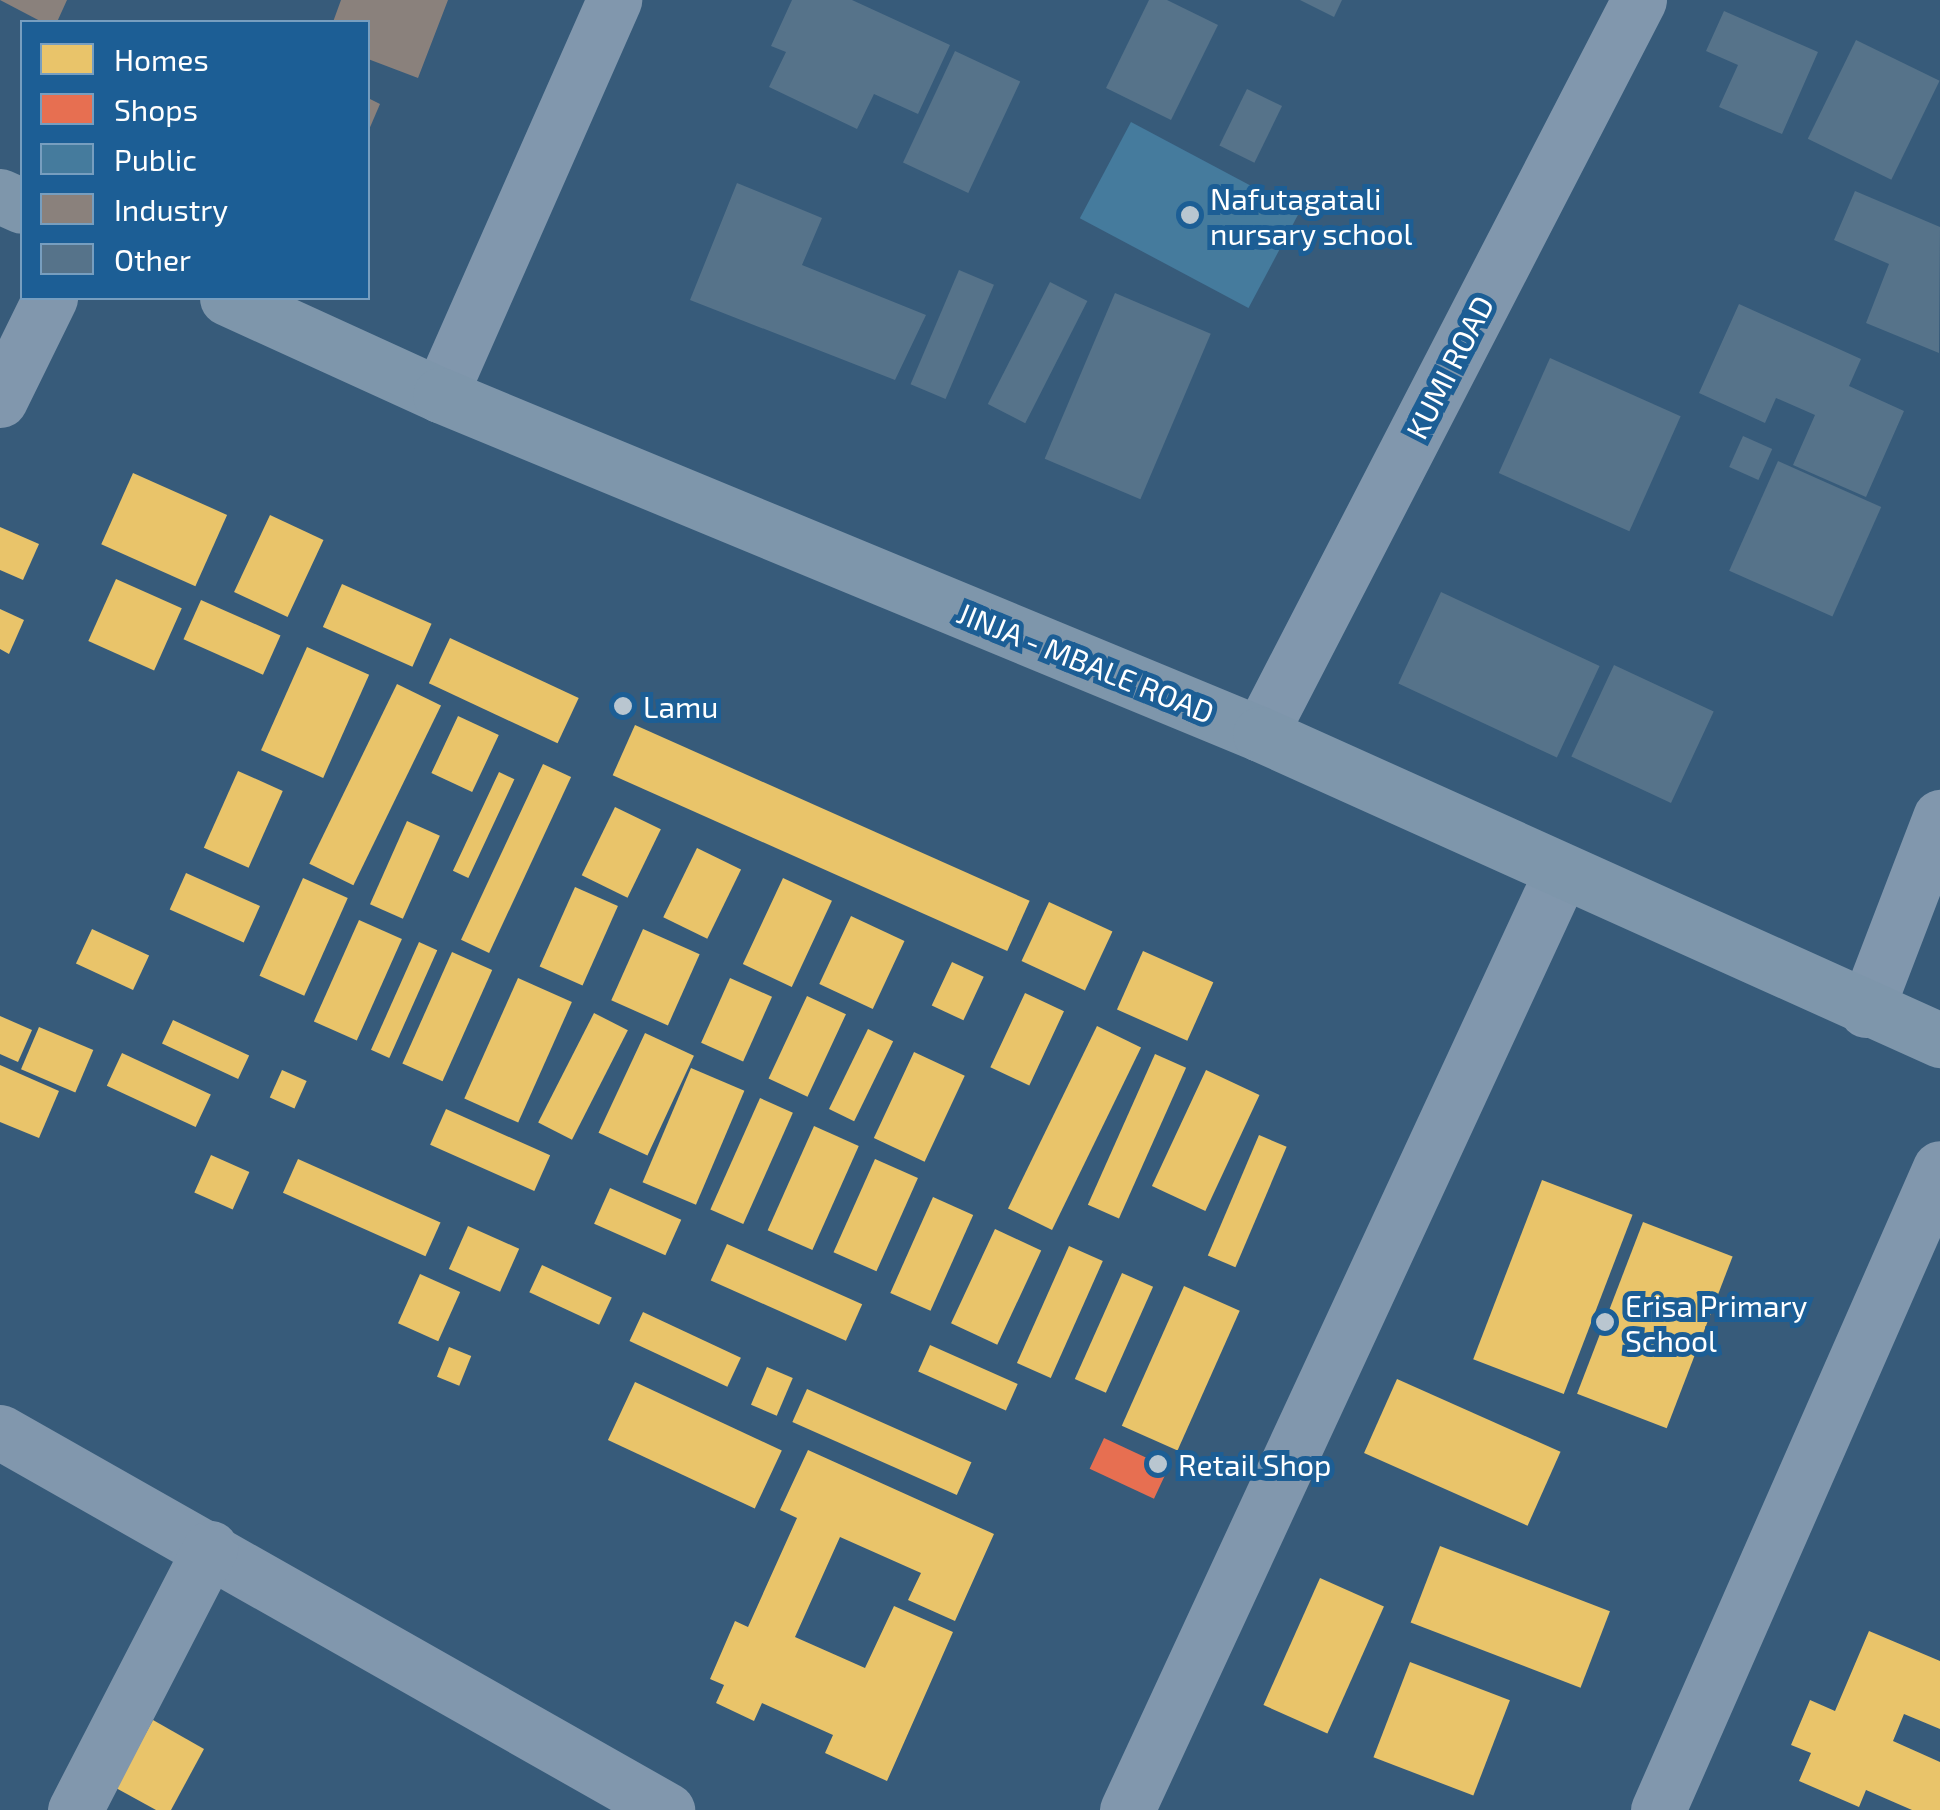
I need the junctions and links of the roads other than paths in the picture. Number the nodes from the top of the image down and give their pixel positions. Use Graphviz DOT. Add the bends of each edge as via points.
graph roads {
  1 [pos="614,0"];
  2 [pos="1639,0"];
  3 [pos="49,300"];
  4 [pos="231,300"];
  5 [pos="440,395"];
  6 [pos="0,400"];
  7 [pos="1260,734"];
  8 [pos="1940,817"];
  9 [pos="1561,872"];
  10 [pos="1866,1010"];
  11 [pos="1940,1040"];
  12 [pos="1940,1168"];
  13 [pos="0,1432"];
  14 [pos="210,1548"];
  15 [pos="75,1810"];
  16 [pos="667,1810"];
  17 [pos="1127,1810"];
  18 [pos="1658,1810"];
  1 -- 5 [label="street"];
  2 -- 7 [label="street, KUMI ROAD"];
  3 -- 6 [label="street"];
  4 -- 5 [label="main road, JINJA - MBALE ROAD"];
  5 -- 7 [label="main road, JINJA - MBALE ROAD"];
  7 -- 9 [label="main road, JINJA - MBALE ROAD"];
  8 -- 10 [label="street"];
  9 -- 10 [label="main road, JINJA - MBALE ROAD"];
  9 -- 17 [label="street"];
  10 -- 11 [label="main road, JINJA - MBALE ROAD"];
  12 -- 18 [label="street"];
  13 -- 14 [label="street"];
  14 -- 15 [label="street"];
  14 -- 16 [label="street"];
}
